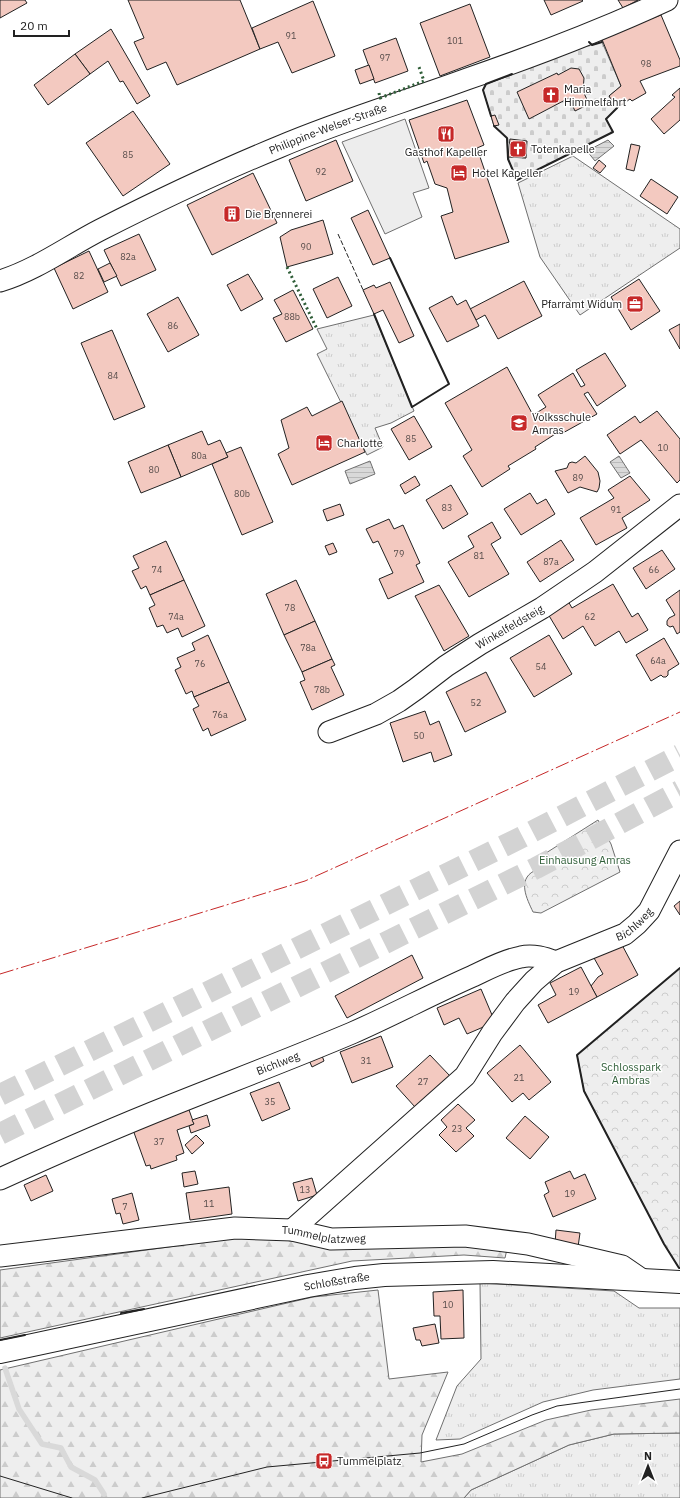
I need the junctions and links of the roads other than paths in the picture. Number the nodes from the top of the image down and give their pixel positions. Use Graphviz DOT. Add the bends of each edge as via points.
graph roads {
  1 [pos="667,0"];
  2 [pos="0,281"];
  3 [pos="680,505"];
  4 [pos="329,732"];
  5 [pos="680,851"];
  6 [pos="556,962"];
  7 [pos="0,1179"];
  8 [pos="292,1230"];
  9 [pos="0,1256"];
  10 [pos="641,1279"];
  11 [pos="680,1282"];
  12 [pos="0,1352"];
  1 -- 2 [label="street, Philippine-Welser-Straße" via="470,79 280,146 200,181 103,228 36,266"];
  3 -- 4 [label="street, Winkelfeldsteig" via="595,572 542,608 446,666 399,701 376,714"];
  5 -- 6 [label="street, Bichlweg" via="648,911 637,924 625,934"];
  6 -- 7 [label="street, Bichlweg" via="530,956 501,963 354,1032 49,1156"];
  6 -- 8 [label="street, Bichlweg" via="515,1002 465,1076"];
  8 -- 9 [label="street, Tummelplatzweg" via="235,1228"];
  8 -- 10 [label="street, Tummelplatzweg" via="331,1240 465,1236 528,1244 622,1266"];
  10 -- 11 [label="main road, Schloßstraße"];
  10 -- 12 [label="main road, Schloßstraße" via="493,1272 355,1278"];
}
